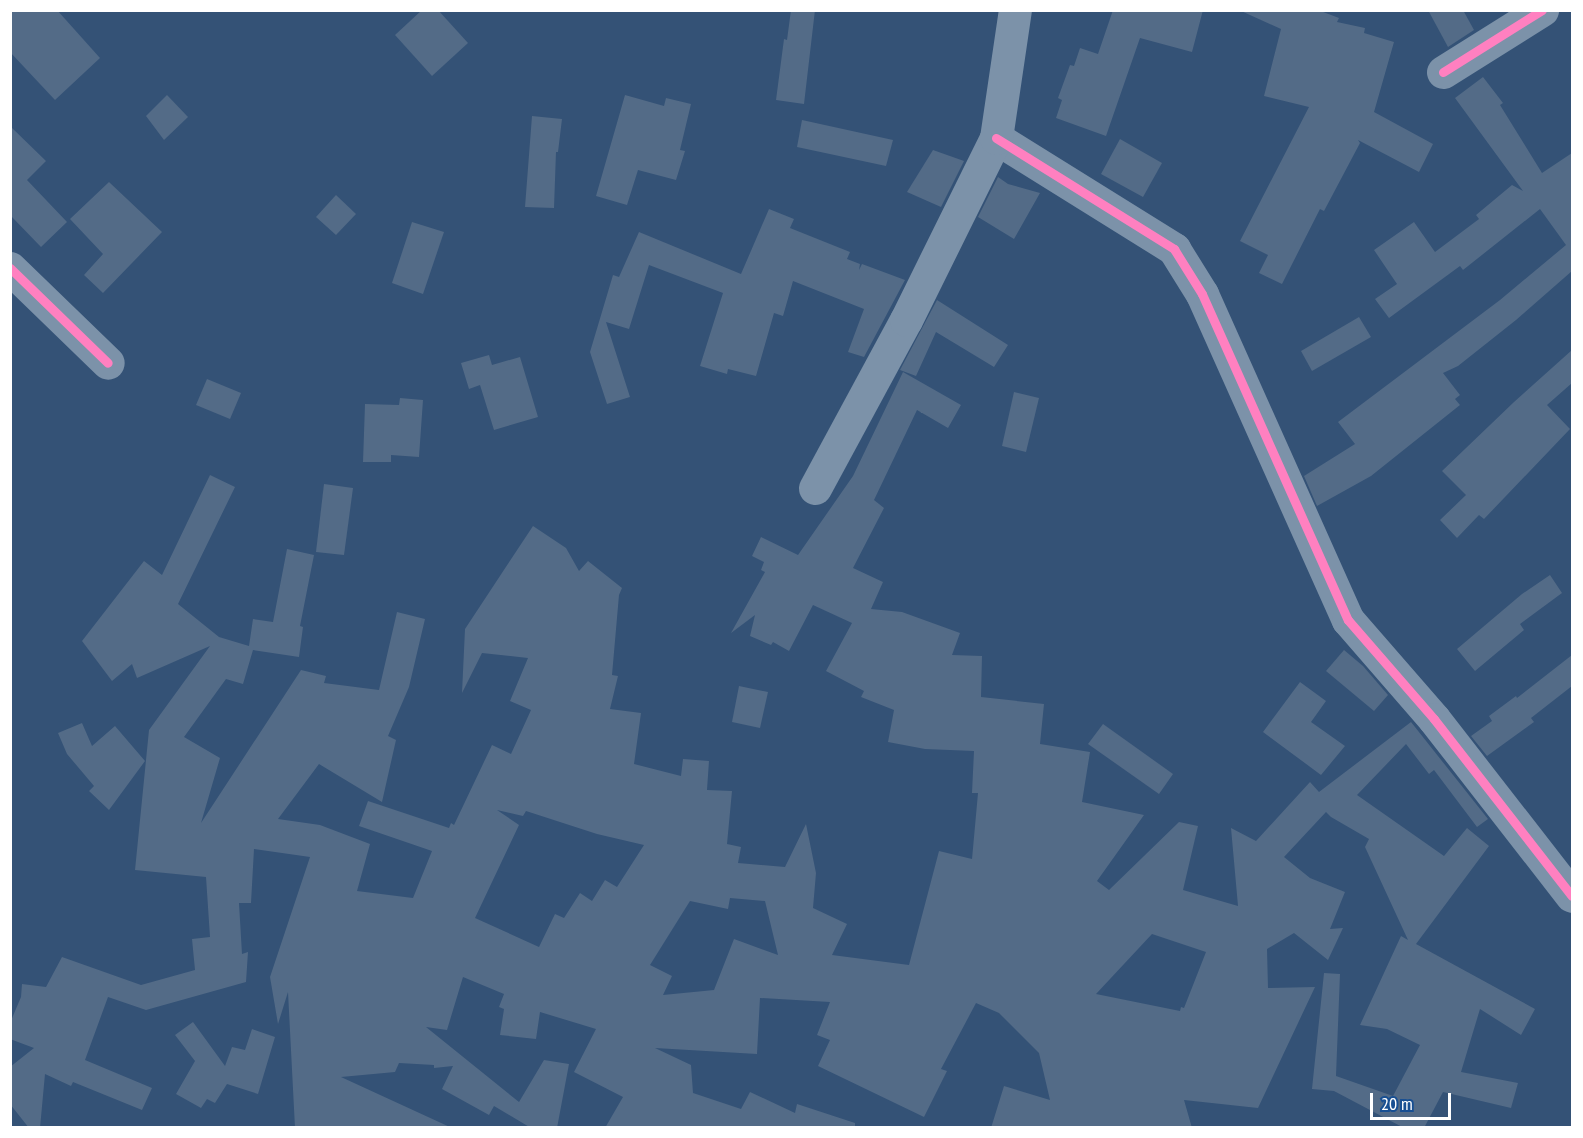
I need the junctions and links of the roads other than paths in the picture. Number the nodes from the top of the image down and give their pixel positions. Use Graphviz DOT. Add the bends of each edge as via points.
graph roads {
  1 [pos="1015,10"];
  2 [pos="1542,10"];
  3 [pos="1443,72"];
  4 [pos="996,138"];
  5 [pos="10,268"];
  6 [pos="108,363"];
  7 [pos="816,488"];
  8 [pos="1572,896"];
  1 -- 4 [label="street"];
  2 -- 3 [label="street"];
  4 -- 7 [label="street" via="906,320"];
  4 -- 8 [label="street" via="1174,249 1202,294 1347,620 1434,719"];
  5 -- 6 [label="street"];
}
